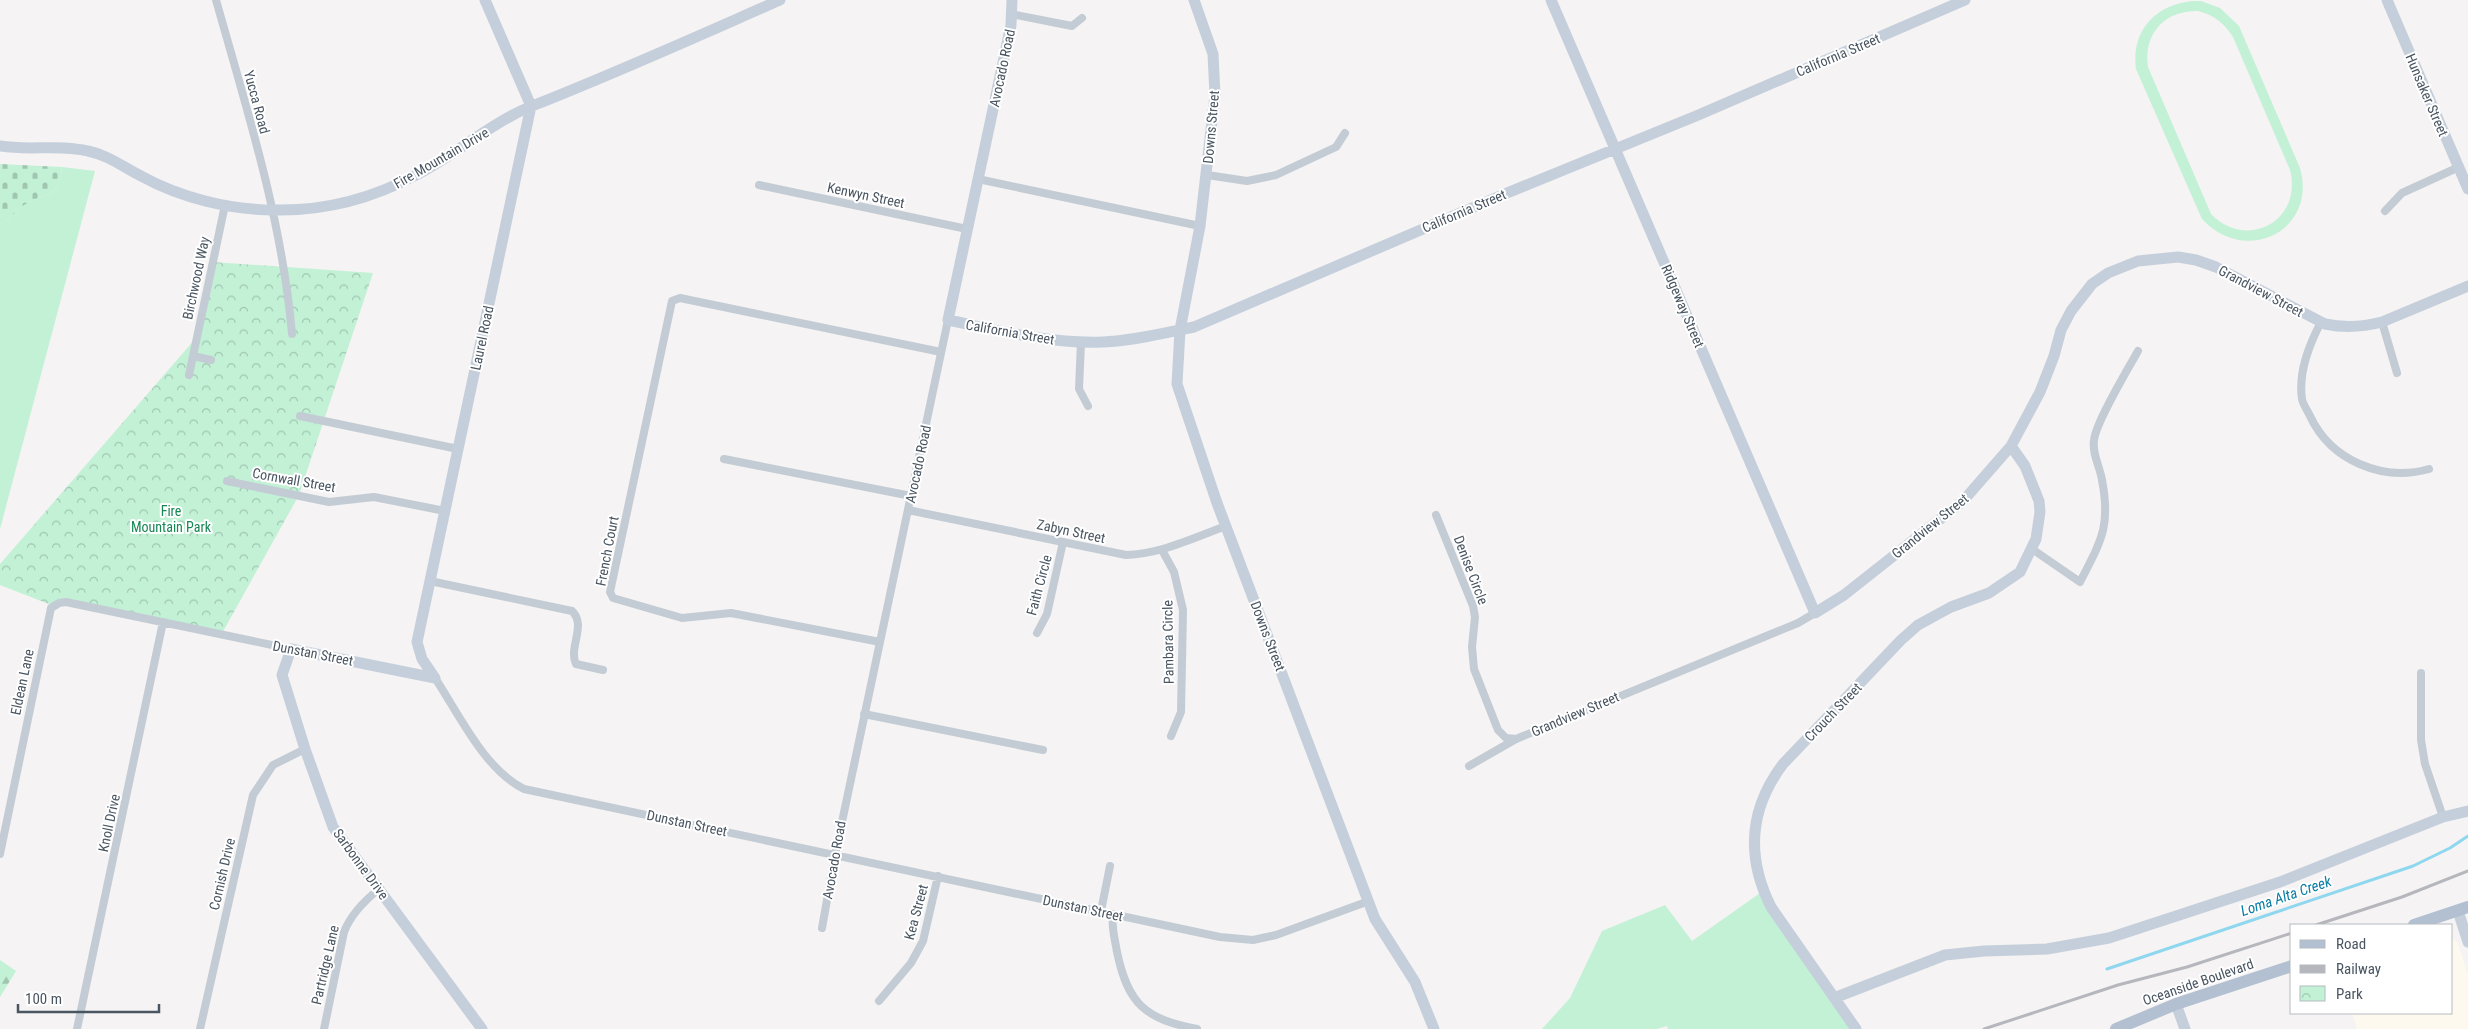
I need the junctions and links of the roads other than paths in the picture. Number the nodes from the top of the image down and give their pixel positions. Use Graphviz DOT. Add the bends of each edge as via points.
graph roads {
  1 [pos="216,0"];
  2 [pos="485,0"];
  3 [pos="780,0"];
  4 [pos="1012,0"];
  5 [pos="1194,0"];
  6 [pos="1551,0"];
  7 [pos="1964,0"];
  8 [pos="2387,0"];
  9 [pos="1011,14"];
  10 [pos="1082,18"];
  11 [pos="531,106"];
  12 [pos="1345,133"];
  13 [pos="0,146"];
  14 [pos="1617,149"];
  15 [pos="2459,168"];
  16 [pos="1206,175"];
  17 [pos="978,179"];
  18 [pos="760,185"];
  19 [pos="2468,189"];
  20 [pos="225,206"];
  21 [pos="274,210"];
  22 [pos="2384,211"];
  23 [pos="1200,226"];
  24 [pos="968,229"];
  25 [pos="2468,286"];
  26 [pos="948,320"];
  27 [pos="2321,322"];
  28 [pos="2382,322"];
  29 [pos="1180,330"];
  30 [pos="292,334"];
  31 [pos="1080,342"];
  32 [pos="2138,350"];
  33 [pos="941,352"];
  34 [pos="192,356"];
  35 [pos="211,360"];
  36 [pos="2397,373"];
  37 [pos="189,375"];
  38 [pos="1088,406"];
  39 [pos="300,416"];
  40 [pos="2011,446"];
  41 [pos="458,449"];
  42 [pos="724,459"];
  43 [pos="2429,468"];
  44 [pos="227,481"];
  45 [pos="911,496"];
  46 [pos="908,510"];
  47 [pos="445,511"];
  48 [pos="1436,515"];
  49 [pos="1226,526"];
  50 [pos="1063,542"];
  51 [pos="2032,549"];
  52 [pos="1162,550"];
  53 [pos="430,581"];
  54 [pos="54,605"];
  55 [pos="1815,613"];
  56 [pos="163,622"];
  57 [pos="1037,633"];
  58 [pos="880,642"];
  59 [pos="291,649"];
  60 [pos="603,670"];
  61 [pos="2421,673"];
  62 [pos="435,678"];
  63 [pos="864,714"];
  64 [pos="1171,736"];
  65 [pos="1516,739"];
  66 [pos="305,749"];
  67 [pos="1043,750"];
  68 [pos="1469,766"];
  69 [pos="2468,811"];
  70 [pos="2443,817"];
  71 [pos="0,854"];
  72 [pos="834,855"];
  73 [pos="1110,866"];
  74 [pos="938,876"];
  75 [pos="379,890"];
  76 [pos="1369,901"];
  77 [pos="2463,909"];
  78 [pos="1101,911"];
  79 [pos="1113,914"];
  80 [pos="2417,924"];
  81 [pos="822,928"];
  82 [pos="2468,942"];
  83 [pos="2290,967"];
  84 [pos="1834,998"];
  85 [pos="878,1001"];
  86 [pos="2176,1004"];
  87 [pos="77,1029"];
  88 [pos="200,1029"];
  89 [pos="324,1029"];
  90 [pos="482,1029"];
  91 [pos="1197,1029"];
  92 [pos="1434,1029"];
  93 [pos="1855,1029"];
  94 [pos="2116,1029"];
  95 [pos="2185,1029"];
  1 -- 21 [label="street, Yucca Road"];
  2 -- 11 [label="main road"];
  3 -- 11 [label="main road, Fire Mountain Drive"];
  4 -- 9 [label="main road, Avocado Road"];
  5 -- 16 [label="main road, Downs Street" via="1213,54 1216,95"];
  6 -- 14 [label="main road, Ridgeway Street"];
  7 -- 14 [label="main road, California Street"];
  8 -- 15 [label="main road, Hunsaker Street"];
  9 -- 10 [label="street" via="1072,26"];
  9 -- 17 [label="main road, Avocado Road"];
  11 -- 21 [label="main road, Fire Mountain Drive" via="467,142 418,175 386,189 330,207"];
  11 -- 41 [label="main road, Laurel Road"];
  12 -- 16 [label="street" via="1336,147 1276,175 1247,181"];
  13 -- 20 [label="main road, Fire Mountain Drive" via="89,151 115,160 142,177"];
  14 -- 29 [label="main road, California Street" via="1194,328"];
  14 -- 55 [label="main road, Ridgeway Street"];
  15 -- 19 [label="main road, Hunsaker Street"];
  15 -- 22 [label="street" via="2402,192"];
  16 -- 23 [label="main road, Downs Street"];
  17 -- 23 [label="street"];
  17 -- 24 [label="main road, Avocado Road"];
  18 -- 24 [label="street, Kenwyn Street"];
  20 -- 21 [label="main road, Fire Mountain Drive"];
  20 -- 34 [label="street, Birchwood Way"];
  21 -- 30 [label="street, Yucca Road" via="288,282"];
  23 -- 29 [label="main road, Downs Street"];
  24 -- 26 [label="main road, Avocado Road"];
  25 -- 28 [label="main road, Grandview Street"];
  26 -- 31 [label="main road, California Street" via="1036,339"];
  26 -- 33 [label="street, Avocado Road"];
  27 -- 28 [label="main road, Grandview Street" via="2338,326 2368,326"];
  27 -- 40 [label="main road, Grandview Street" via="2216,267 2196,260 2178,257 2138,261 2108,273 2092,284 2071,311 2061,330 2040,392"];
  27 -- 43 [label="street" via="2303,368 2302,400 2316,428 2335,450 2361,466 2410,474"];
  28 -- 36 [label="street"];
  29 -- 31 [label="main road, California Street" via="1105,342"];
  29 -- 49 [label="main road, Downs Street" via="1177,384"];
  31 -- 38 [label="street" via="1079,389"];
  32 -- 51 [label="street" via="2096,432 2095,455 2105,498 2104,536 2080,582"];
  33 -- 45 [label="street, Avocado Road"];
  33 -- 58 [label="street, French Court" via="680,298 672,301 610,592 613,598 682,618 731,613"];
  34 -- 35 [label="street"];
  34 -- 37 [label="street, Birchwood Way"];
  39 -- 41 [label="street"];
  40 -- 51 [label="main road, Crouch Street" via="2025,466 2039,501"];
  40 -- 55 [label="main road, Grandview Street" via="1963,501 1844,595"];
  41 -- 47 [label="main road, Laurel Road"];
  42 -- 45 [label="street"];
  44 -- 47 [label="street, Cornwall Street" via="330,502 374,498"];
  45 -- 46 [label="street, Avocado Road"];
  46 -- 50 [label="street, Zabyn Street"];
  46 -- 58 [label="street, Avocado Road"];
  47 -- 53 [label="main road, Laurel Road"];
  48 -- 65 [label="street, Denise Circle" via="1474,606 1474,669 1498,730 1506,738"];
  49 -- 52 [label="street, Zabyn Street"];
  49 -- 76 [label="main road, Downs Street"];
  50 -- 52 [label="street, Zabyn Street" via="1126,555"];
  50 -- 57 [label="street, Faith Circle" via="1047,614"];
  51 -- 84 [label="main road, Crouch Street" via="2020,572 1989,593 1951,607 1918,625 1901,640 1783,764 1760,804 1754,853 1763,891"];
  52 -- 64 [label="street, Pambara Circle" via="1174,572 1183,610 1181,712"];
  53 -- 60 [label="street" via="572,611 578,623 573,657 576,664"];
  53 -- 62 [label="main road, Laurel Road" via="417,642 422,658"];
  54 -- 56 [label="street, Dunstan Street" via="66,602"];
  54 -- 71 [label="street, Eldean Lane" via="50,608"];
  55 -- 65 [label="street, Grandview Street"];
  56 -- 59 [label="street, Dunstan Street"];
  56 -- 87 [label="street, Knoll Drive"];
  58 -- 63 [label="street, Avocado Road"];
  59 -- 62 [label="main road, Dunstan Street"];
  59 -- 66 [label="main road, Sarbonne Drive" via="282,675"];
  61 -- 70 [label="street" via="2421,740 2425,764"];
  62 -- 72 [label="street, Dunstan Street" via="490,761 509,781 524,789"];
  63 -- 67 [label="street"];
  63 -- 72 [label="street, Avocado Road"];
  65 -- 68 [label="street, Grandview Street"];
  66 -- 75 [label="main road, Sarbonne Drive" via="333,827"];
  66 -- 88 [label="street, Cornish Drive" via="273,765 253,795"];
  69 -- 70 [label="main road"];
  70 -- 84 [label="main road" via="2280,882 2109,938 2047,949 1945,955"];
  72 -- 74 [label="street, Dunstan Street"];
  72 -- 81 [label="street, Avocado Road"];
  73 -- 78 [label="street"];
  74 -- 78 [label="street, Dunstan Street"];
  74 -- 85 [label="street, Kea Street" via="923,941 911,964"];
  75 -- 89 [label="street, Partridge Lane" via="366,900 346,926"];
  75 -- 90 [label="main road, Sarbonne Drive"];
  76 -- 79 [label="street, Dunstan Street" via="1276,935 1253,940 1220,937"];
  76 -- 92 [label="main road, Downs Street" via="1375,919 1415,982"];
  77 -- 80 [label="main road"];
  77 -- 82 [label="main road"];
  78 -- 79 [label="street, Dunstan Street"];
  79 -- 91 [label="street" via="1122,975 1131,994 1145,1009 1168,1023"];
  83 -- 86 [label="main road, Oceanside Boulevard"];
  84 -- 93 [label="main road, Crouch Street"];
  86 -- 94 [label="main road, Oceanside Boulevard"];
  86 -- 95 [label="main road"];
}
